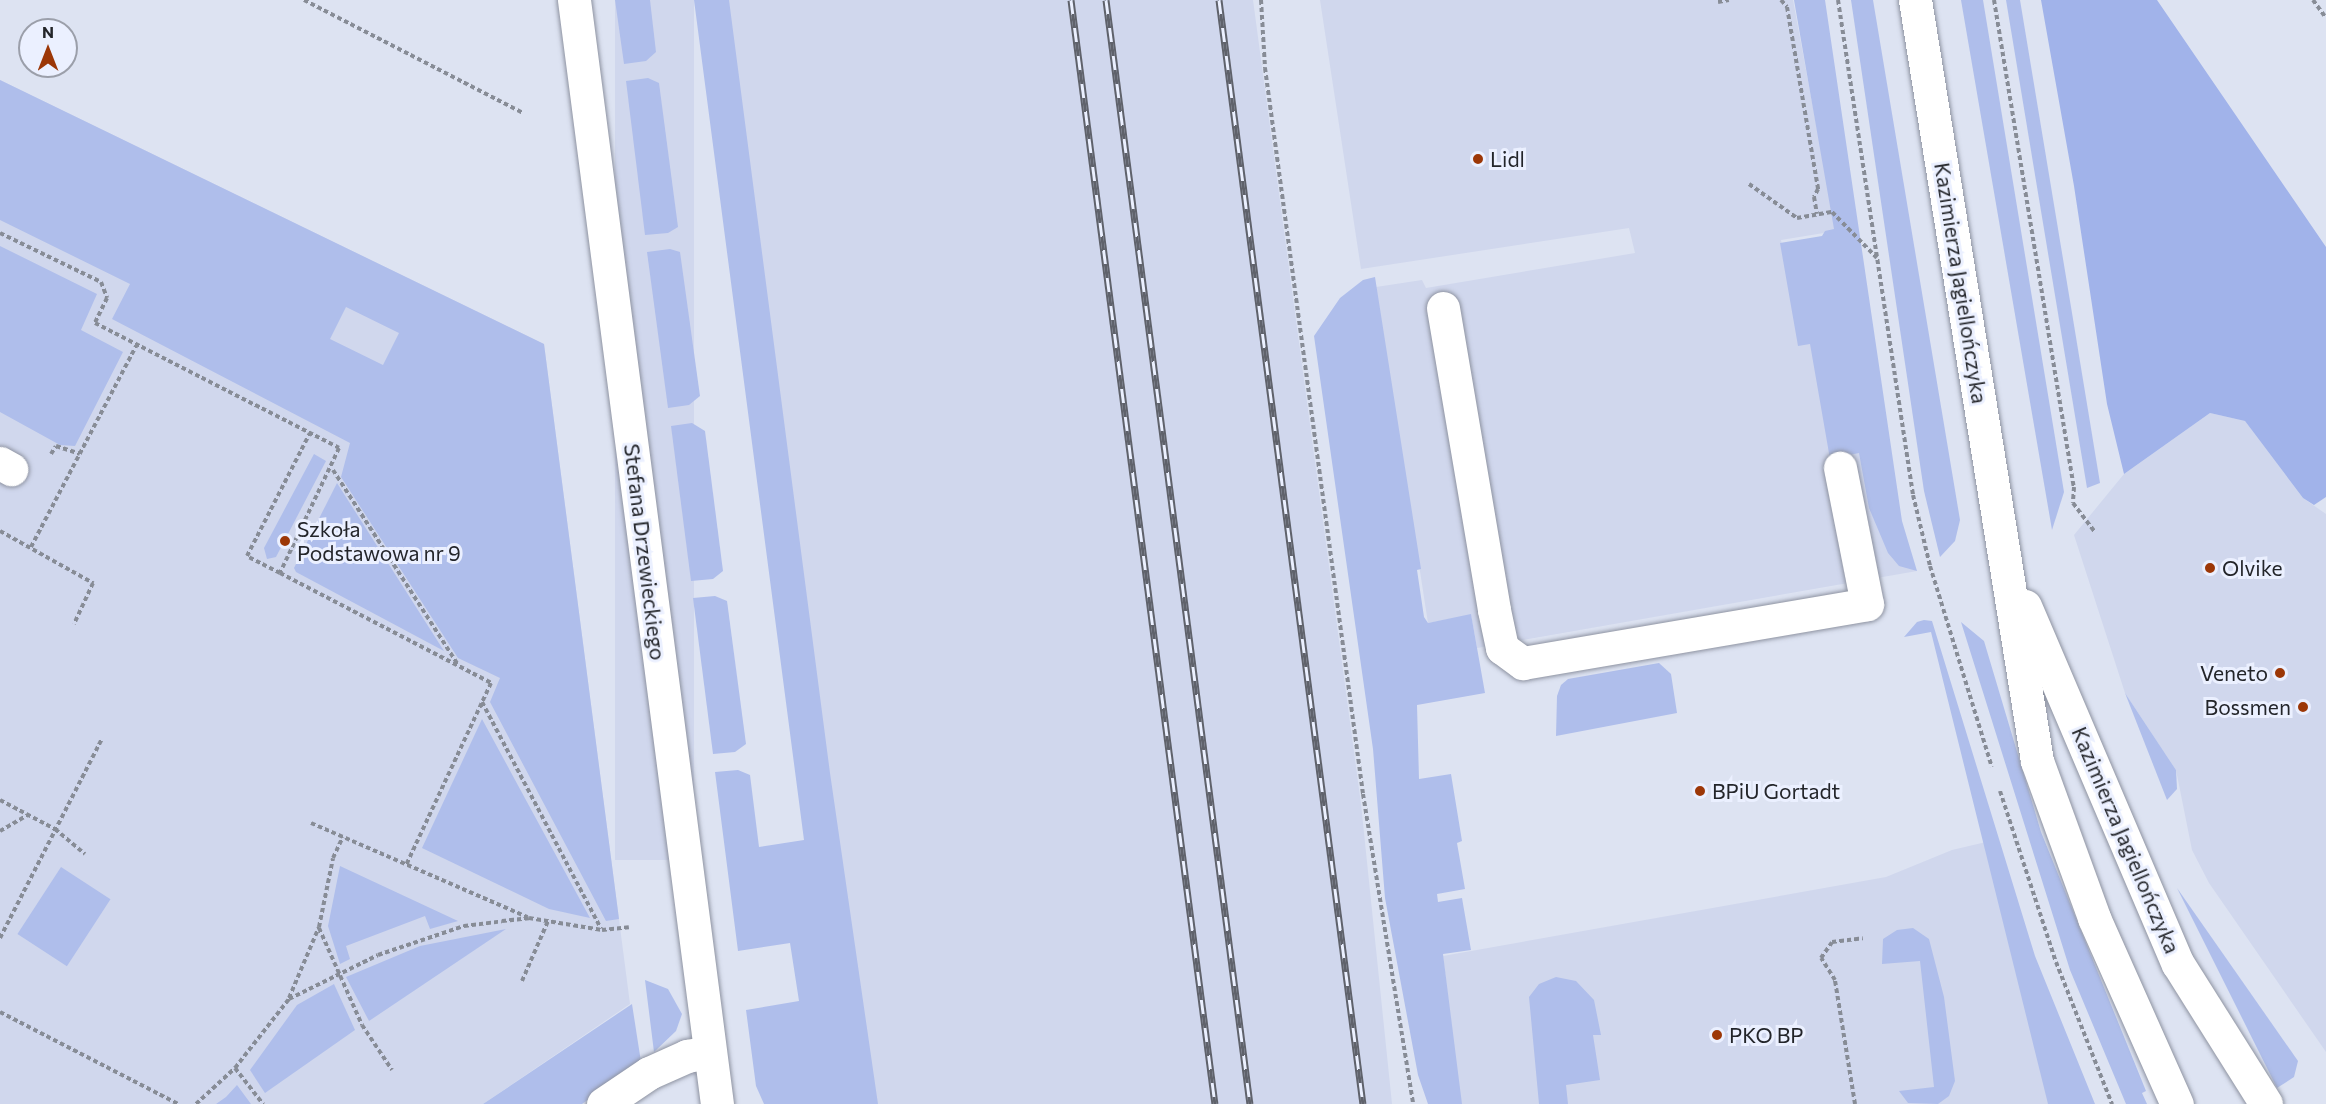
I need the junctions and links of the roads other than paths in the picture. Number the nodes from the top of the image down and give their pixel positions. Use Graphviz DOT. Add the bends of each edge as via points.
graph roads {
  1 [pos="574,0"];
  2 [pos="1915,0"];
  3 [pos="1443,308"];
  4 [pos="1840,468"];
  5 [pos="2008,566"];
  6 [pos="710,1052"];
  7 [pos="603,1104"];
  8 [pos="717,1104"];
  9 [pos="2177,1104"];
  10 [pos="2266,1104"];
  1 -- 6 [label="main road, Stefana Drzewieckiego"];
  2 -- 5 [label="main road, Kazimierza Jagiellończyka"];
  3 -- 4 [label="main road" via="1502,648 1523,663 1867,604"];
  5 -- 9 [label="main road, Kazimierza Jagiellończyka" via="2037,761 2094,918"];
  5 -- 10 [label="main road, Kazimierza Jagiellończyka" via="2178,964"];
  6 -- 7 [label="main road" via="687,1056 649,1072"];
  6 -- 8 [label="main road, Stefana Drzewieckiego"];
}
